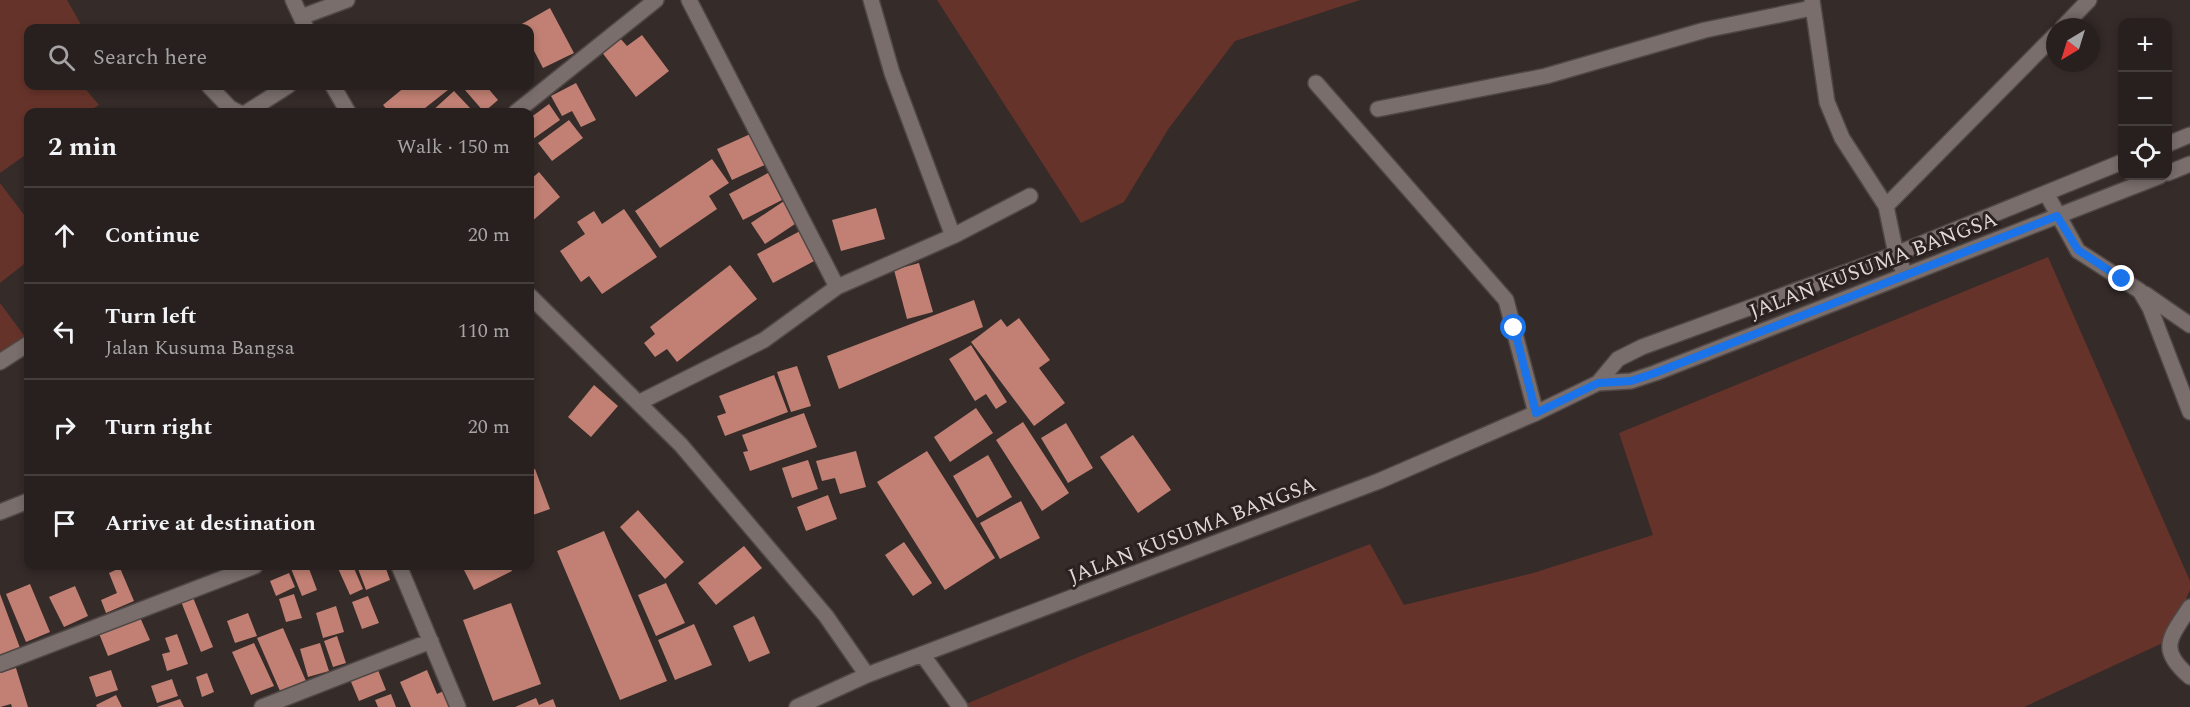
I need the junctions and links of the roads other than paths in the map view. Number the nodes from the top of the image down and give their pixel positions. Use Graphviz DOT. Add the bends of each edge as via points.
graph roads {
  1 [pos="293,0"];
  2 [pos="346,0"];
  3 [pos="656,0"];
  4 [pos="689,0"];
  5 [pos="871,0"];
  6 [pos="2089,0"];
  7 [pos="1812,4"];
  8 [pos="2072,18"];
  9 [pos="303,23"];
  10 [pos="2046,44"];
  11 [pos="1316,83"];
  12 [pos="213,90"];
  13 [pos="282,90"];
  14 [pos="335,90"];
  15 [pos="230,108"];
  16 [pos="253,108"];
  17 [pos="346,108"];
  18 [pos="521,108"];
  19 [pos="1378,110"];
  20 [pos="2190,135"];
  21 [pos="2172,142"];
  22 [pos="2118,164"];
  23 [pos="2190,164"];
  24 [pos="2172,171"];
  25 [pos="2150,180"];
  26 [pos="2046,193"];
  27 [pos="1030,196"];
  28 [pos="1886,206"];
  29 [pos="2057,216"];
  30 [pos="953,236"];
  31 [pos="1896,254"];
  32 [pos="1905,274"];
  33 [pos="837,287"];
  34 [pos="2140,291"];
  35 [pos="534,300"];
  36 [pos="2190,325"];
  37 [pos="24,347"];
  38 [pos="0,362"];
  39 [pos="1598,383"];
  40 [pos="639,402"];
  41 [pos="2190,412"];
  42 [pos="1536,413"];
  43 [pos="24,503"];
  44 [pos="0,512"];
  45 [pos="245,570"];
  46 [pos="401,570"];
  47 [pos="2190,607"];
  48 [pos="431,641"];
  49 [pos="922,654"];
  50 [pos="0,664"];
  51 [pos="867,675"];
  52 [pos="2190,676"];
  53 [pos="262,707"];
  54 [pos="458,707"];
  55 [pos="797,707"];
  56 [pos="960,707"];
  1 -- 9 [label="street"];
  2 -- 9 [label="street"];
  3 -- 18 [label="street"];
  4 -- 33 [label="street"];
  5 -- 30 [label="street" via="892,73"];
  6 -- 8 [label="street"];
  7 -- 19 [label="street" via="1546,76"];
  7 -- 28 [label="street" via="1827,102 1842,138"];
  10 -- 28 [label="street"];
  11 -- 42 [label="street" via="1506,300"];
  12 -- 15 [label="street"];
  13 -- 16 [label="street"];
  14 -- 17 [label="street"];
  20 -- 21 [label="street"];
  22 -- 26 [label="street, JALAN KUSUMA BANGSA"];
  23 -- 24 [label="street"];
  25 -- 29 [label="street, JALAN KUSUMA BANGSA"];
  26 -- 29 [label="street"];
  26 -- 31 [label="street, JALAN KUSUMA BANGSA"];
  27 -- 30 [label="street"];
  28 -- 31 [label="street"];
  29 -- 32 [label="street, JALAN KUSUMA BANGSA"];
  29 -- 34 [label="street" via="2078,250"];
  30 -- 33 [label="street"];
  31 -- 32 [label="street"];
  31 -- 39 [label="street, JALAN KUSUMA BANGSA" via="1642,347 1618,359"];
  32 -- 39 [label="street, JALAN KUSUMA BANGSA" via="1655,373 1631,381"];
  33 -- 40 [label="street" via="764,340"];
  34 -- 36 [label="street"];
  34 -- 41 [label="street"];
  35 -- 40 [label="street"];
  37 -- 38 [label="street"];
  39 -- 42 [label="street, JALAN KUSUMA BANGSA"];
  40 -- 51 [label="street" via="681,445 826,616"];
  42 -- 49 [label="street, JALAN KUSUMA BANGSA" via="1379,481"];
  43 -- 44 [label="street"];
  45 -- 50 [label="street"];
  46 -- 48 [label="street"];
  47 -- 52 [label="street" via="2172,634 2169,647 2175,663"];
  48 -- 53 [label="street"];
  48 -- 54 [label="street"];
  49 -- 51 [label="street, JALAN KUSUMA BANGSA"];
  49 -- 56 [label="street"];
  51 -- 55 [label="street, JALAN KUSUMA BANGSA"];
}
